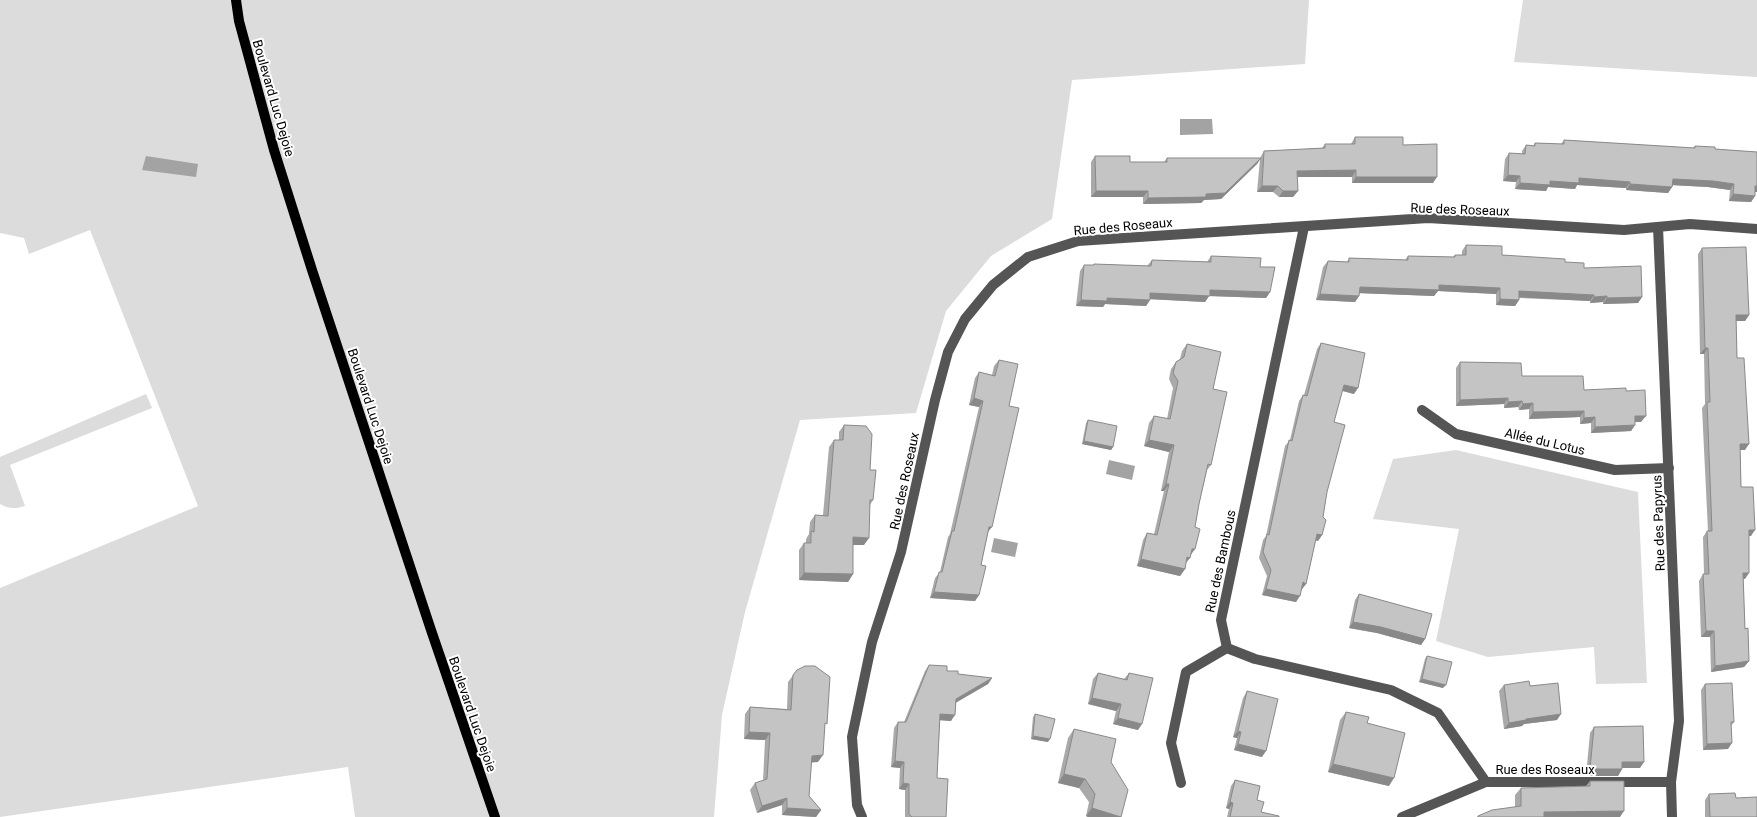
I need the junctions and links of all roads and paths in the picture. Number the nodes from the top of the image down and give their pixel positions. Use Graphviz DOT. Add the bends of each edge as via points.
graph roads {
  1 [pos="236,0"];
  2 [pos="1304,227"];
  3 [pos="1658,228"];
  4 [pos="1757,229"];
  5 [pos="1422,410"];
  6 [pos="1669,468"];
  7 [pos="1227,648"];
  8 [pos="1486,782"];
  9 [pos="1671,782"];
  10 [pos="1181,783"];
  11 [pos="495,817"];
  12 [pos="862,817"];
  13 [pos="1402,817"];
  14 [pos="1672,817"];
  1 -- 11 [label="main road, Boulevard Luc Dejoie" via="239,21 274,150 433,637"];
  2 -- 3 [label="street, Rue des Roseaux" via="1428,218 1624,230"];
  2 -- 7 [label="street, Rue des Bambous" via="1221,620"];
  2 -- 12 [label="street, Rue des Roseaux" via="1078,241 1028,257 993,285 965,319 948,352 940,380 902,552 872,642 852,737 857,805"];
  3 -- 4 [label="street, Rue des Roseaux" via="1690,224"];
  3 -- 6 [label="street, Rue des Papyrus"];
  5 -- 6 [label="street, Allée du Lotus" via="1456,434 1464,436 1615,470"];
  6 -- 9 [label="street, Rue des Papyrus" via="1679,721"];
  7 -- 8 [label="street" via="1255,659 1391,690 1438,713"];
  7 -- 10 [label="street" via="1186,672 1171,743"];
  8 -- 9 [label="street, Rue des Roseaux"];
  8 -- 13 [label="street, Rue des Roseaux"];
  9 -- 14 [label="street, Rue des Papyrus"];
}
